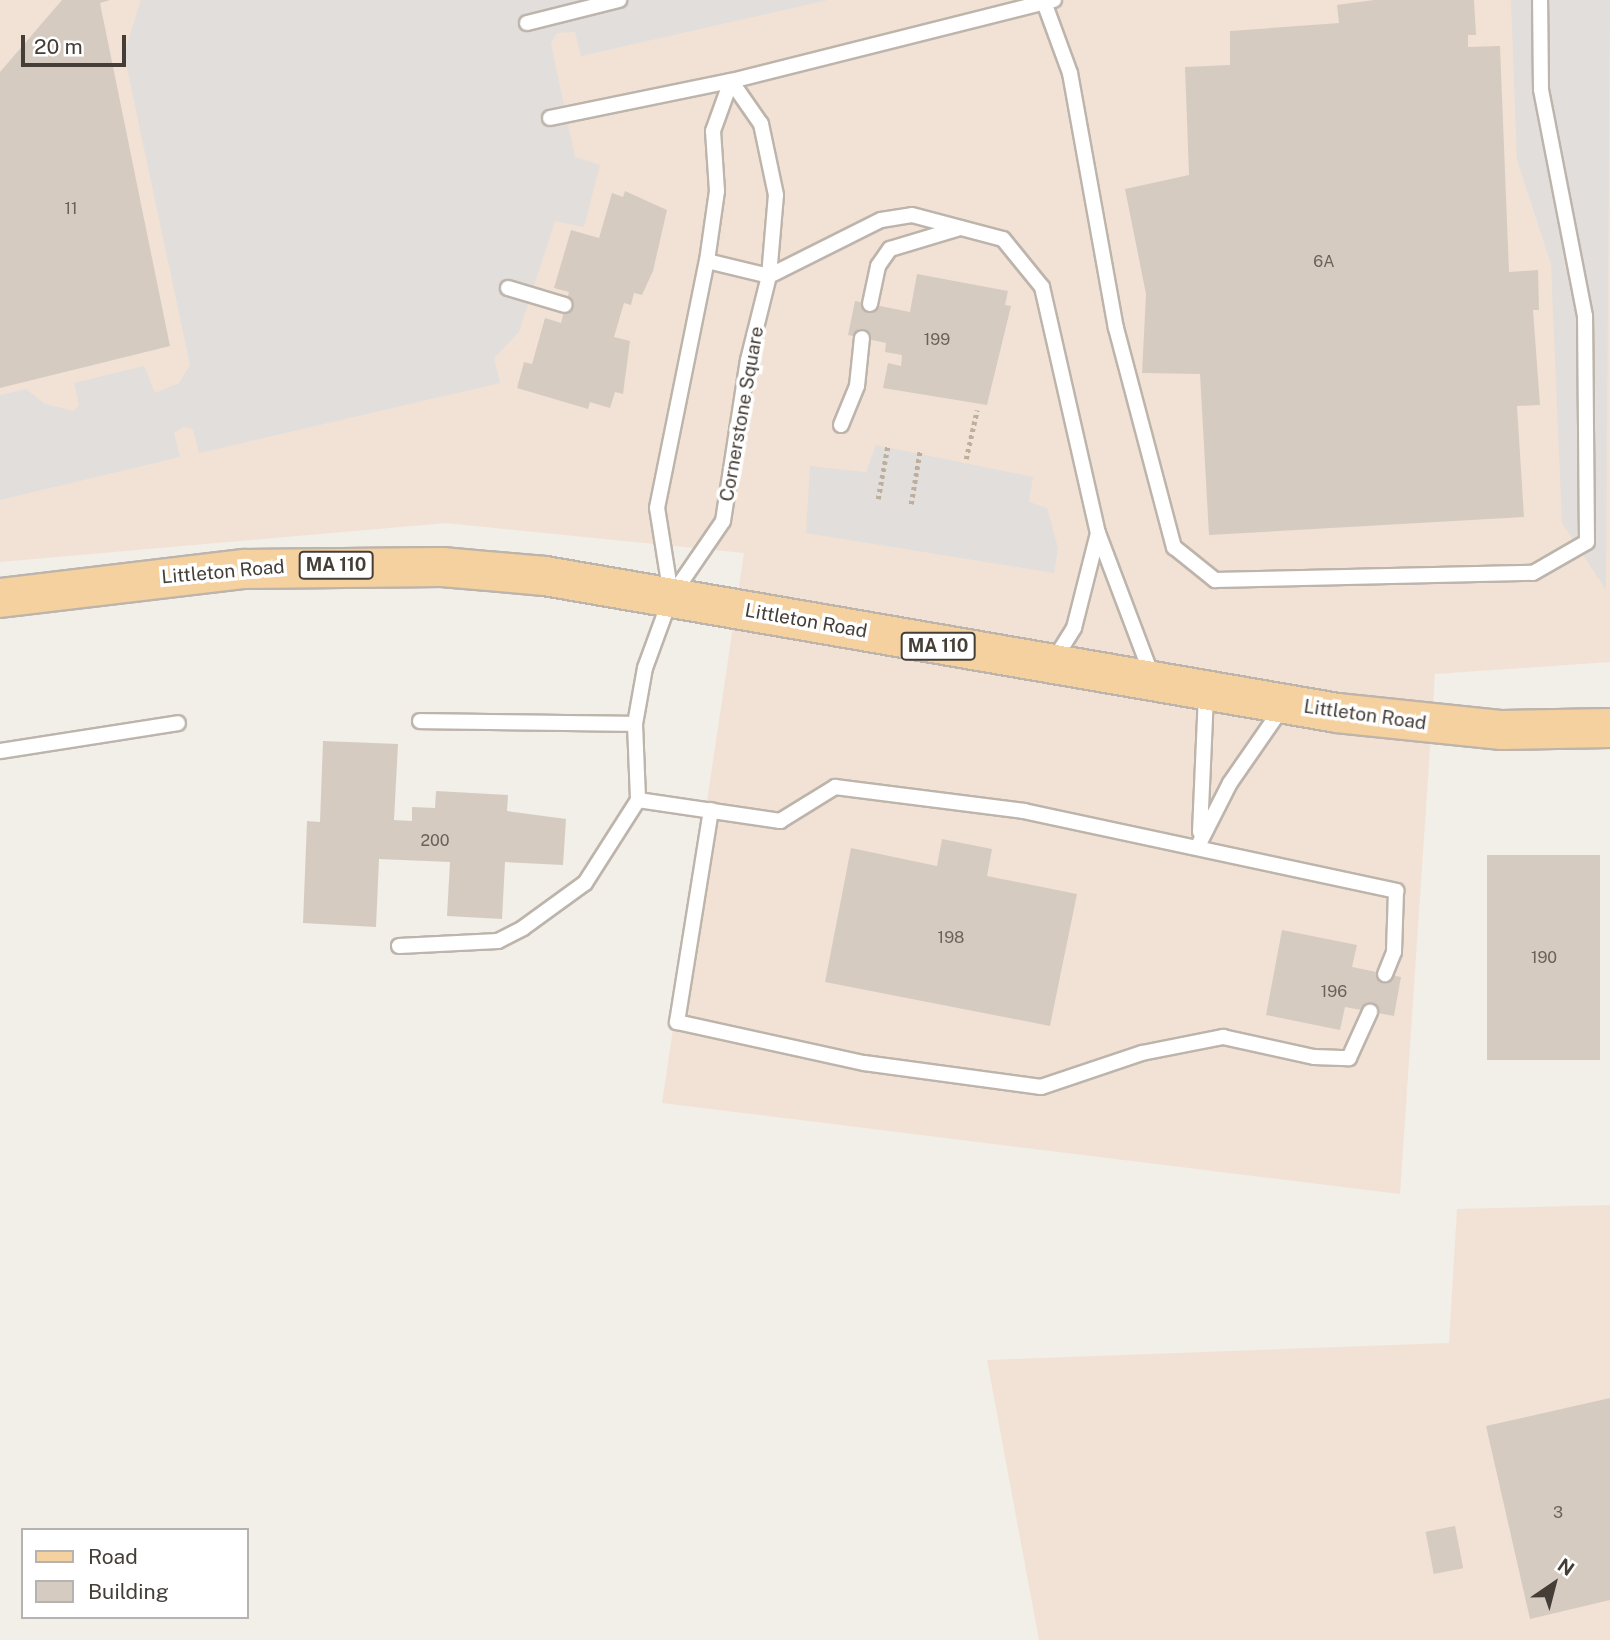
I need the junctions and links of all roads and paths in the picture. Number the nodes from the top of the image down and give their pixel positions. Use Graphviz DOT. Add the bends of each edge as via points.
graph roads {
  1 [pos="619,0"];
  2 [pos="1540,0"];
  3 [pos="1049,1"];
  4 [pos="527,23"];
  5 [pos="731,81"];
  6 [pos="550,118"];
  7 [pos="964,227"];
  8 [pos="707,261"];
  9 [pos="769,276"];
  10 [pos="508,288"];
  11 [pos="870,304"];
  12 [pos="565,305"];
  13 [pos="862,338"];
  14 [pos="977,410"];
  15 [pos="841,425"];
  16 [pos="888,444"];
  17 [pos="920,450"];
  18 [pos="966,459"];
  19 [pos="878,499"];
  20 [pos="911,504"];
  21 [pos="1098,533"];
  22 [pos="671,597"];
  23 [pos="0,598"];
  24 [pos="1051,666"];
  25 [pos="1154,682"];
  26 [pos="1206,692"];
  27 [pos="1285,704"];
  28 [pos="420,721"];
  29 [pos="178,723"];
  30 [pos="635,724"];
  31 [pos="1610,728"];
  32 [pos="0,751"];
  33 [pos="638,800"];
  34 [pos="711,810"];
  35 [pos="1199,844"];
  36 [pos="399,946"];
  37 [pos="1385,974"];
  38 [pos="1370,1012"];
  1 -- 4 [label="lane"];
  2 -- 3 [label="lane" via="1541,89 1585,316 1587,542 1533,573 1214,580 1174,547 1116,328 1070,73"];
  3 -- 5 [label="lane"];
  5 -- 6 [label="lane"];
  5 -- 8 [label="lane" via="713,131 717,191"];
  5 -- 9 [label="lane, Cornerstone Square" via="761,124 776,195"];
  7 -- 9 [label="lane" via="912,215 881,220"];
  7 -- 11 [label="lane" via="890,249 878,266"];
  7 -- 21 [label="lane" via="1003,239 1042,287"];
  8 -- 9 [label="lane"];
  8 -- 22 [label="lane" via="657,508"];
  9 -- 22 [label="lane, Cornerstone Square" via="748,360 723,521"];
  10 -- 12 [label="lane"];
  13 -- 15 [label="lane" via="857,386"];
  14 -- 18 [label="path"];
  16 -- 19 [label="path"];
  17 -- 20 [label="path"];
  21 -- 24 [label="lane" via="1074,628"];
  21 -- 25 [label="lane"];
  22 -- 23 [label="main road, Littleton Road / MA 110" via="545,576 344,564 244,569"];
  22 -- 24 [label="main road, Littleton Road / MA 110"];
  22 -- 30 [label="lane" via="645,668"];
  24 -- 25 [label="main road, Littleton Road / MA 110"];
  25 -- 26 [label="main road, Littleton Road / MA 110"];
  26 -- 27 [label="main road, Littleton Road / MA 110"];
  26 -- 35 [label="lane"];
  27 -- 31 [label="main road, Littleton Road / MA 110" via="1502,730"];
  27 -- 35 [label="lane" via="1230,783"];
  28 -- 30 [label="lane"];
  29 -- 32 [label="lane"];
  30 -- 33 [label="lane"];
  33 -- 34 [label="lane"];
  33 -- 36 [label="lane" via="585,883 523,928 498,941"];
  34 -- 35 [label="lane" via="780,821 835,787 1024,811"];
  34 -- 38 [label="lane" via="677,1022 864,1063 1041,1087 1142,1053 1223,1037 1314,1057 1349,1058"];
  35 -- 37 [label="lane" via="1395,891 1394,952"];
}
